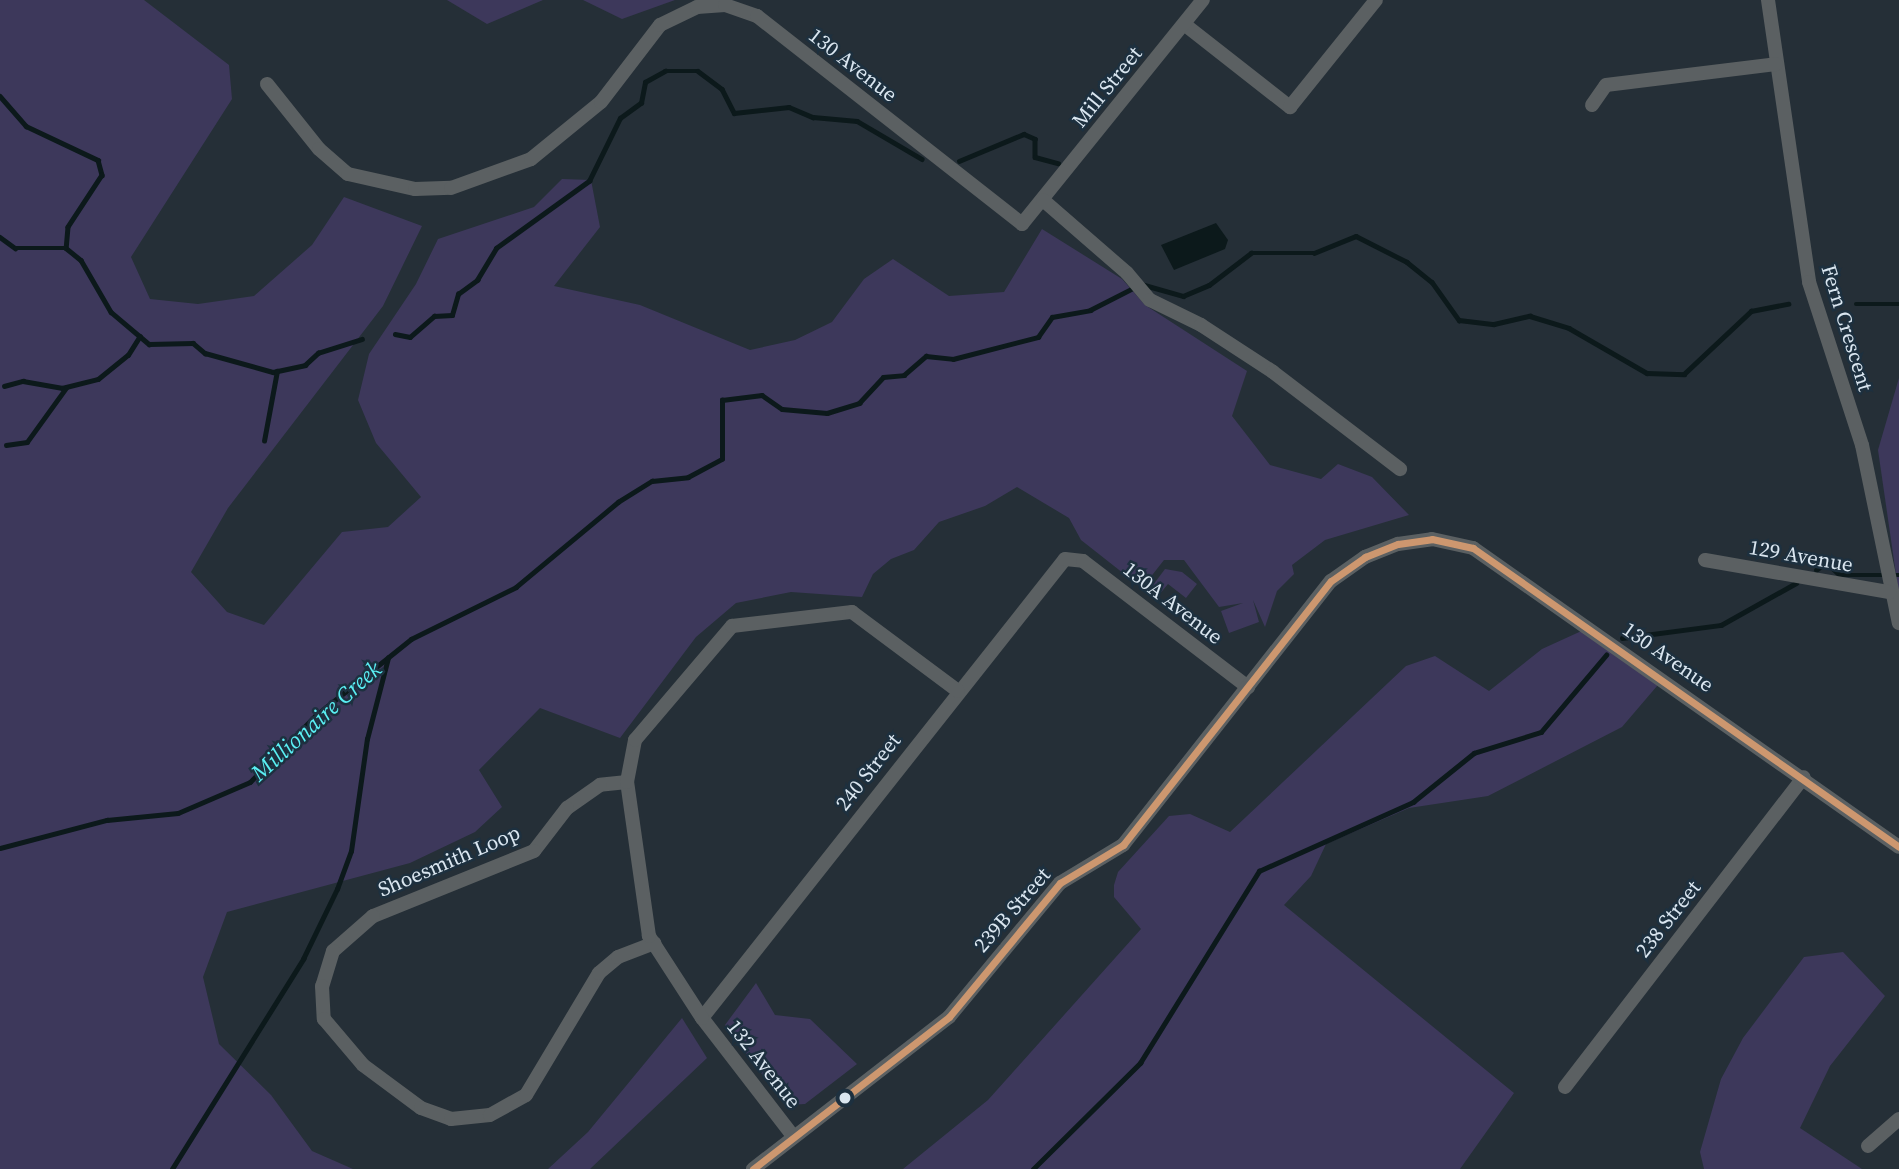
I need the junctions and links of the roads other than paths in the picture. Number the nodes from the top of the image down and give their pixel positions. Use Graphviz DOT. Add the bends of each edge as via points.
graph roads {
  1 [pos="1203,0"];
  2 [pos="1376,0"];
  3 [pos="1768,0"];
  4 [pos="1184,24"];
  5 [pos="1776,64"];
  6 [pos="267,85"];
  7 [pos="1592,105"];
  8 [pos="1043,201"];
  9 [pos="1400,469"];
  10 [pos="1398,544"];
  11 [pos="1070,557"];
  12 [pos="1705,561"];
  13 [pos="1889,590"];
  14 [pos="1899,623"];
  15 [pos="1248,687"];
  16 [pos="958,691"];
  17 [pos="1804,777"];
  18 [pos="627,782"];
  19 [pos="1899,847"];
  20 [pos="654,943"];
  21 [pos="702,1018"];
  22 [pos="1566,1087"];
  23 [pos="1899,1119"];
  24 [pos="793,1136"];
  25 [pos="1868,1146"];
  26 [pos="753,1169"];
  1 -- 4 [label="street, Mill Street"];
  2 -- 4 [label="street" via="1290,107"];
  3 -- 5 [label="street, Fern Crescent"];
  4 -- 8 [label="street, Mill Street"];
  5 -- 7 [label="street" via="1606,85"];
  5 -- 13 [label="street, Fern Crescent" via="1809,282 1861,445"];
  6 -- 8 [label="street, 130 Avenue" via="319,149 348,174 404,188 451,188 531,159 601,102 660,25 690,9 725,5 757,16 1022,224"];
  8 -- 9 [label="street" via="1127,273 1143,295 1273,372"];
  10 -- 15 [label="street, 239B Street" via="1365,557 1331,581"];
  10 -- 17 [label="street, 130 Avenue" via="1432,539 1473,548"];
  11 -- 15 [label="street, 130A Avenue" via="1091,567"];
  11 -- 16 [label="street, 240 Street" via="1053,569"];
  12 -- 13 [label="street, 129 Avenue"];
  13 -- 14 [label="street, Fern Crescent"];
  15 -- 24 [label="street, 239B Street" via="1123,845 1059,883 949,1017"];
  16 -- 18 [label="street" via="852,612 732,626 635,740"];
  16 -- 21 [label="street, 240 Street"];
  17 -- 19 [label="street, 130 Avenue"];
  17 -- 22 [label="street, 238 Street"];
  18 -- 20 [label="street"];
  18 -- 20 [label="street, Shoesmith Loop" via="600,786 567,808 534,851 373,916 332,951 322,986 324,1020 363,1065 421,1108 451,1119 490,1115 526,1095 599,973 618,957"];
  20 -- 21 [label="street, 132 Avenue"];
  21 -- 24 [label="street, 132 Avenue"];
  23 -- 25 [label="street"];
  24 -- 26 [label="street, 239B Street"];
}
